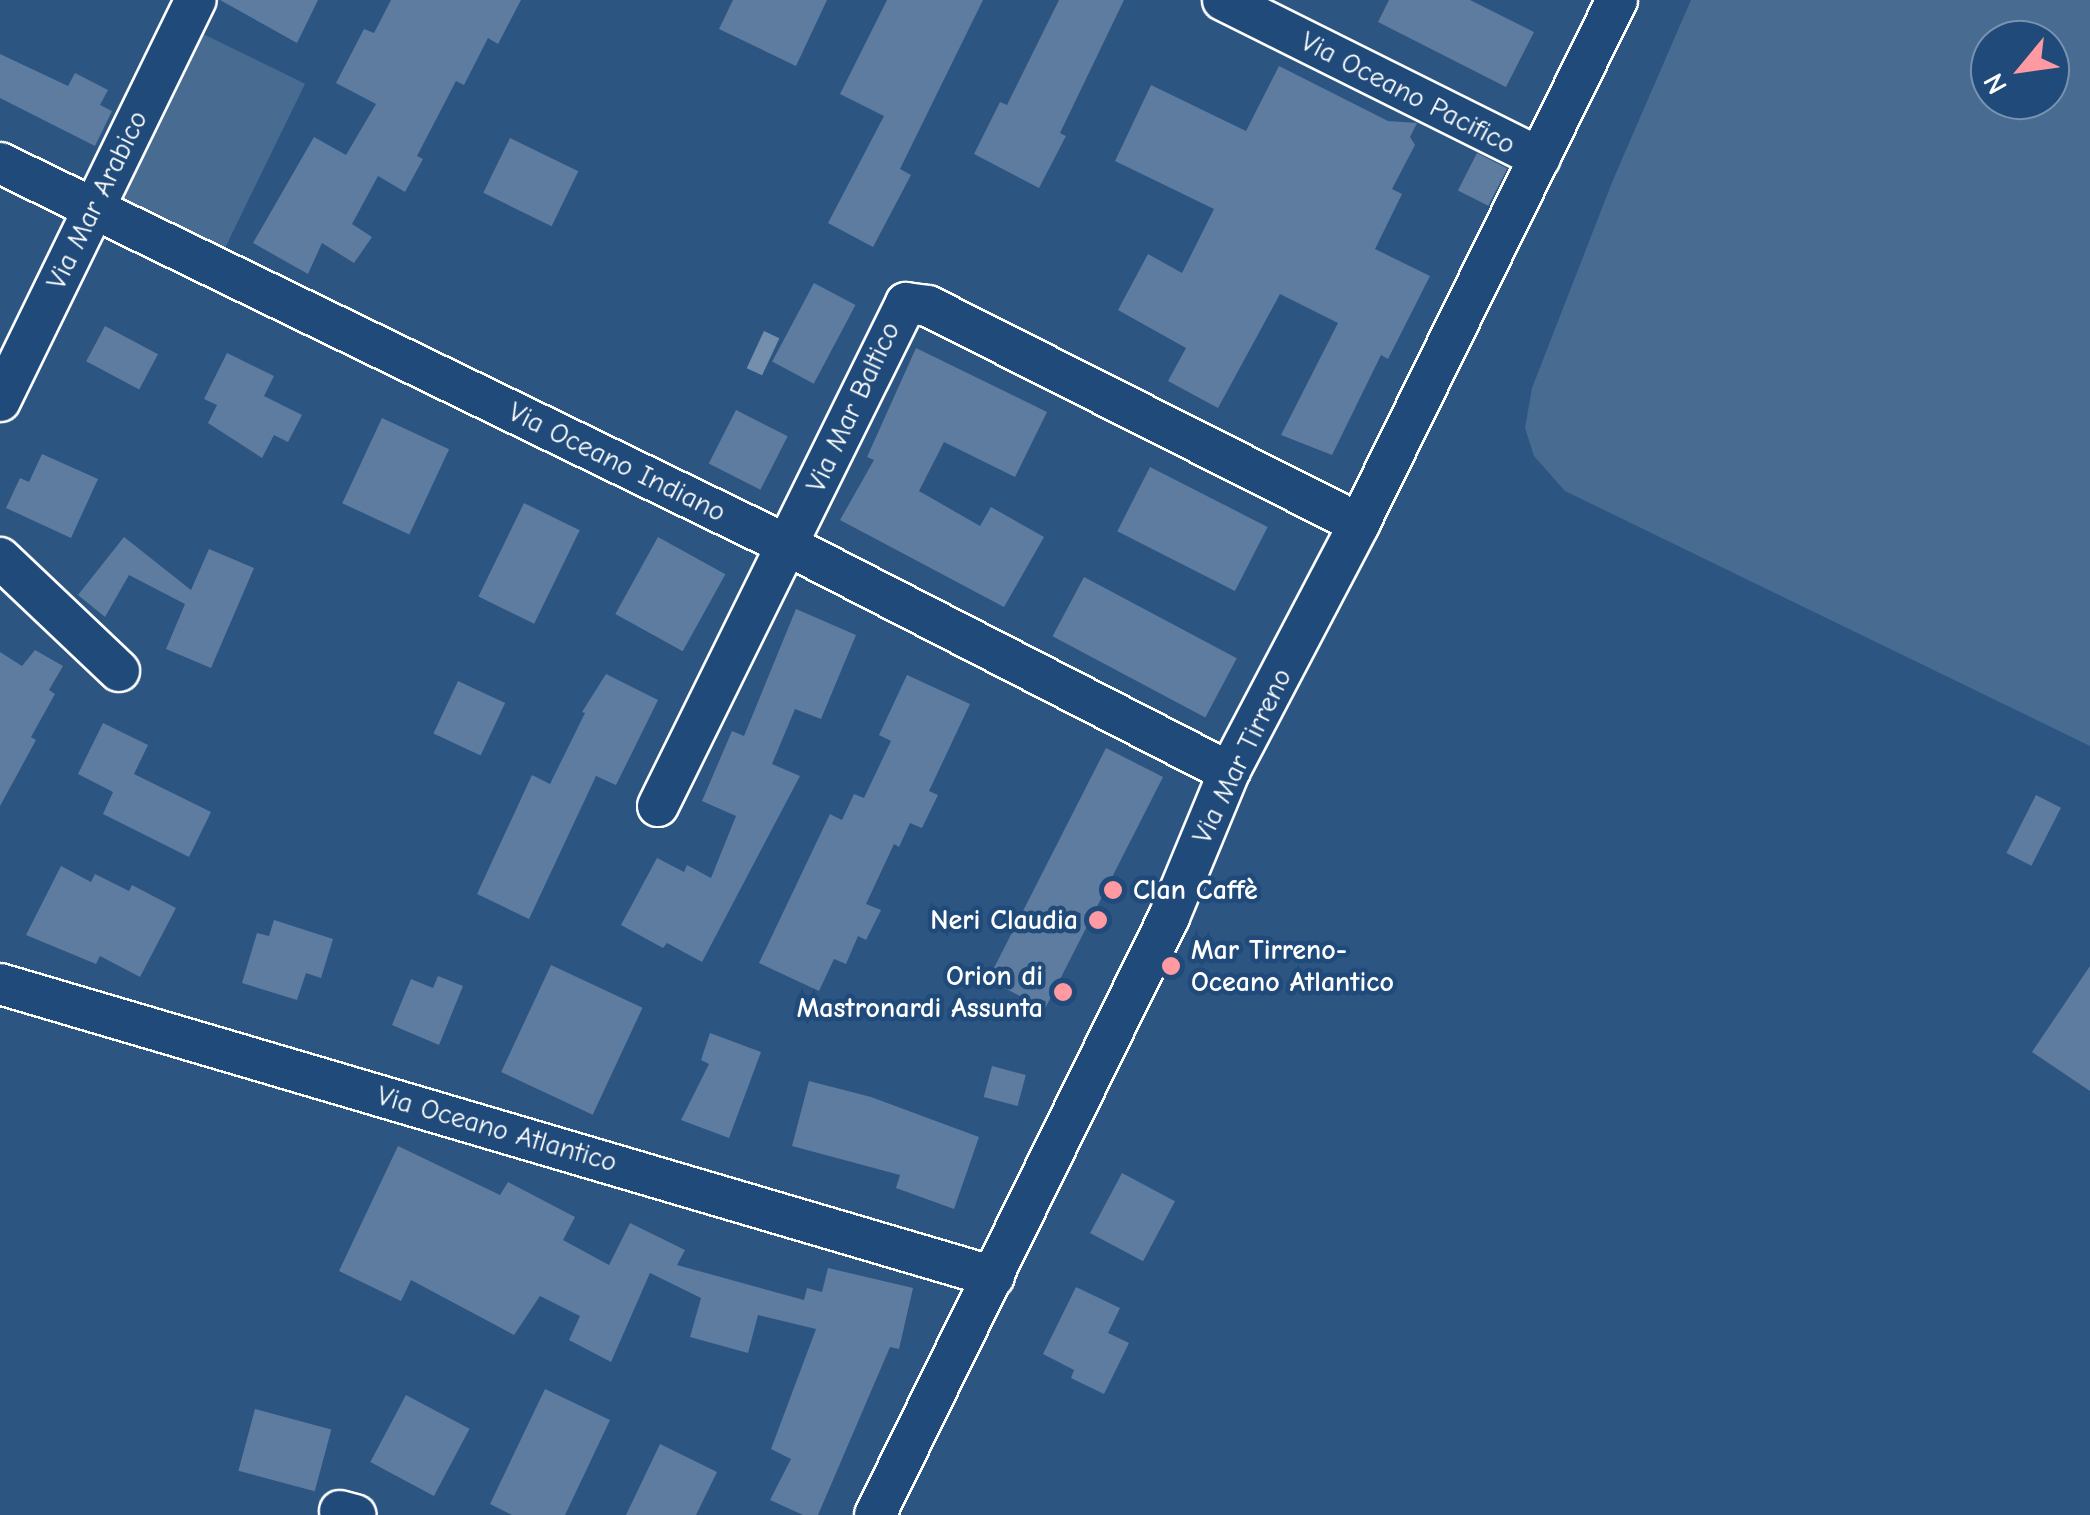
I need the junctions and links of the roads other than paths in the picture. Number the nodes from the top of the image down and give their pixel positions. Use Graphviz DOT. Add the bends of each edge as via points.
graph roads {
  1 [pos="196,0"];
  2 [pos="1223,0"];
  3 [pos="1617,0"];
  4 [pos="1540,158"];
  5 [pos="0,163"];
  6 [pos="92,208"];
  7 [pos="0,401"];
  8 [pos="1359,524"];
  9 [pos="789,546"];
  10 [pos="0,558"];
  11 [pos="119,671"];
  12 [pos="1229,772"];
  13 [pos="658,806"];
  14 [pos="0,984"];
  15 [pos="994,1277"];
  16 [pos="874,1515"];
  1 -- 6 [label="street, Via Mar Arabico"];
  2 -- 4 [label="street, Via Oceano Pacifico"];
  3 -- 4 [label="street, Via Mar Tirreno"];
  4 -- 8 [label="street, Via Mar Tirreno"];
  5 -- 6 [label="street, Via Oceano Indiano"];
  6 -- 7 [label="street, Via Mar Arabico"];
  6 -- 9 [label="street, Via Oceano Indiano"];
  8 -- 9 [label="street, Via Mar Baltico" via="916,301 906,303 892,322"];
  8 -- 12 [label="street, Via Mar Tirreno"];
  9 -- 12 [label="street, Via Oceano Indiano"];
  9 -- 13 [label="street, Via Mar Baltico"];
  10 -- 11 [label="street"];
  12 -- 15 [label="street, Via Mar Tirreno" via="1168,917"];
  14 -- 15 [label="street, Via Oceano Atlantico"];
  15 -- 16 [label="street, Via Mar Tirreno"];
}
